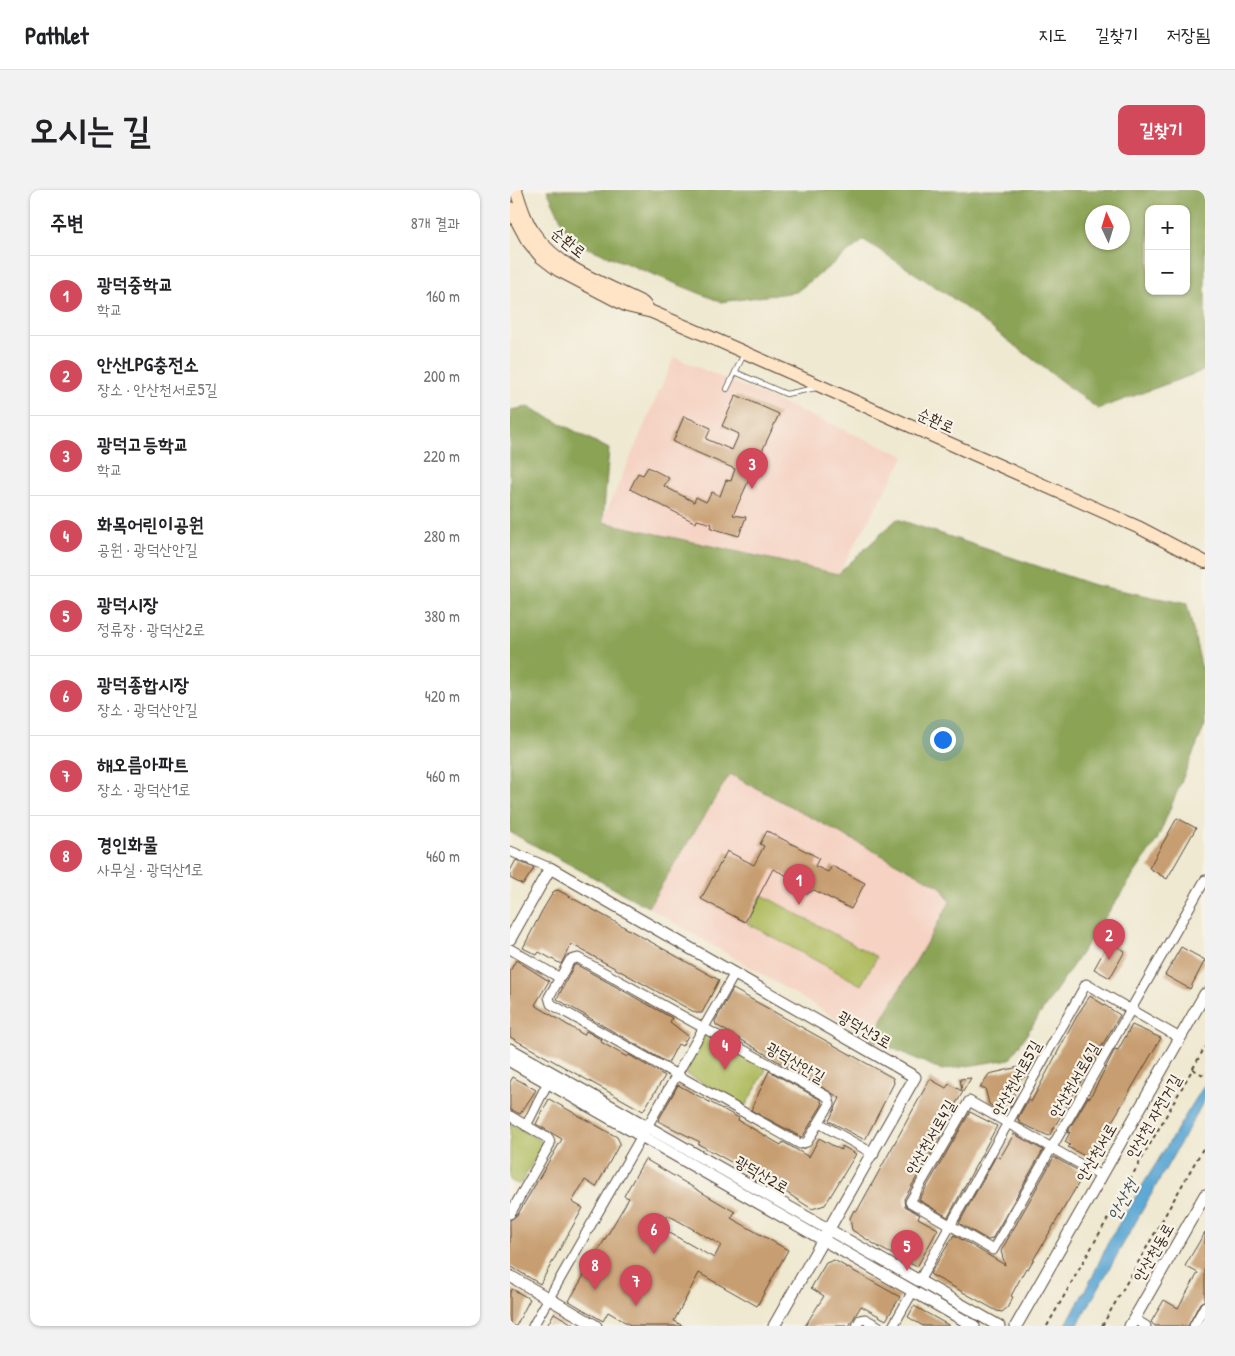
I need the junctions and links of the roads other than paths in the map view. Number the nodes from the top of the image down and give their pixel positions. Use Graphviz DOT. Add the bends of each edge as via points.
graph roads {
  1 [pos="516,190"];
  2 [pos="510,208"];
  3 [pos="652,312"];
  4 [pos="744,352"];
  5 [pos="734,372"];
  6 [pos="822,387"];
  7 [pos="727,389"];
  8 [pos="1205,562"];
  9 [pos="510,851"];
  10 [pos="550,868"];
  11 [pos="1205,880"];
  12 [pos="510,939"];
  13 [pos="510,949"];
  14 [pos="734,972"];
  15 [pos="560,978"];
  16 [pos="1205,994"];
  17 [pos="1131,1010"];
  18 [pos="704,1026"];
  19 [pos="1180,1038"];
  20 [pos="510,1049"];
  21 [pos="510,1061"];
  22 [pos="675,1074"];
  23 [pos="548,1082"];
  24 [pos="510,1116"];
  25 [pos="1008,1122"];
  26 [pos="819,1123"];
  27 [pos="526,1126"];
  28 [pos="644,1131"];
  29 [pos="1053,1147"];
  30 [pos="874,1154"];
  31 [pos="1101,1176"];
  32 [pos="1205,1195"];
  33 [pos="510,1214"];
  34 [pos="949,1225"];
  35 [pos="826,1235"];
  36 [pos="510,1276"];
  37 [pos="916,1286"];
  38 [pos="548,1299"];
  39 [pos="1205,1306"];
  40 [pos="1132,1323"];
  41 [pos="533,1326"];
  42 [pos="596,1326"];
  43 [pos="774,1326"];
  44 [pos="857,1326"];
  45 [pos="878,1326"];
  46 [pos="893,1326"];
  47 [pos="974,1326"];
  48 [pos="999,1326"];
  49 [pos="1016,1326"];
  50 [pos="1146,1326"];
  51 [pos="1194,1326"];
  1 -- 3 [label="main road, 순환로" via="536,236 555,255 572,269 643,303"];
  2 -- 3 [label="main road, 순환로" via="526,240 558,270 627,306"];
  3 -- 4 [label="main road, 순환로"];
  4 -- 5 [label="lane"];
  4 -- 6 [label="main road, 순환로"];
  5 -- 6 [label="lane" via="786,394"];
  5 -- 7 [label="lane"];
  6 -- 8 [label="main road, 순환로" via="1140,528"];
  9 -- 10 [label="street"];
  10 -- 12 [label="street"];
  10 -- 14 [label="street, 광덕산3로"];
  11 -- 17 [label="street, 안산천서로6길"];
  13 -- 15 [label="street"];
  14 -- 18 [label="street"];
  14 -- 30 [label="street, 광덕산3로" via="915,1077"];
  15 -- 18 [label="street, 광덕산안길" via="570,960 578,958"];
  15 -- 22 [label="street, 광덕산안길" via="549,996 552,1004"];
  16 -- 19 [label="street, 안산천서로"];
  17 -- 19 [label="street, 안산천서로5길"];
  17 -- 25 [label="street, 안산천서로5길" via="1086,984"];
  17 -- 29 [label="street, 안산천서로6길"];
  18 -- 22 [label="street"];
  18 -- 26 [label="street, 광덕산안길" via="828,1097 830,1104"];
  19 -- 31 [label="street, 안산천서로"];
  20 -- 28 [label="street, 광덕산2로"];
  21 -- 23 [label="street, 광덕산2로"];
  22 -- 26 [label="street, 광덕산안길" via="800,1144 808,1142"];
  22 -- 28 [label="street"];
  23 -- 27 [label="street"];
  23 -- 28 [label="street, 광덕산2로"];
  24 -- 27 [label="street"];
  25 -- 29 [label="street, 안산천서로4길"];
  25 -- 34 [label="street, 안산천서로5길"];
  25 -- 34 [label="street, 안산천서로4길" via="968,1101 910,1202"];
  26 -- 30 [label="street"];
  27 -- 33 [label="street" via="548,1139 550,1144"];
  28 -- 35 [label="street, 광덕산2로"];
  28 -- 38 [label="street"];
  29 -- 31 [label="street, 안산천서로4길"];
  29 -- 34 [label="street, 안산천서로6길" via="993,1250"];
  30 -- 35 [label="street, 광덕산3로"];
  31 -- 49 [label="street, 안산천서로"];
  32 -- 40 [label="street, 안산천동로"];
  34 -- 37 [label="street, 안산천서로5길"];
  35 -- 37 [label="street, 광덕산2로"];
  35 -- 43 [label="street, 광덕산3로"];
  36 -- 38 [label="street"];
  37 -- 46 [label="street, 안산천서로5길"];
  37 -- 47 [label="street, 광덕산2로"];
  37 -- 48 [label="street, 광덕산2로"];
  38 -- 41 [label="street"];
  38 -- 42 [label="street"];
  39 -- 51 [label="street"];
  40 -- 50 [label="street"];
  44 -- 45 [label="street" via="860,1320 865,1319"];
}
